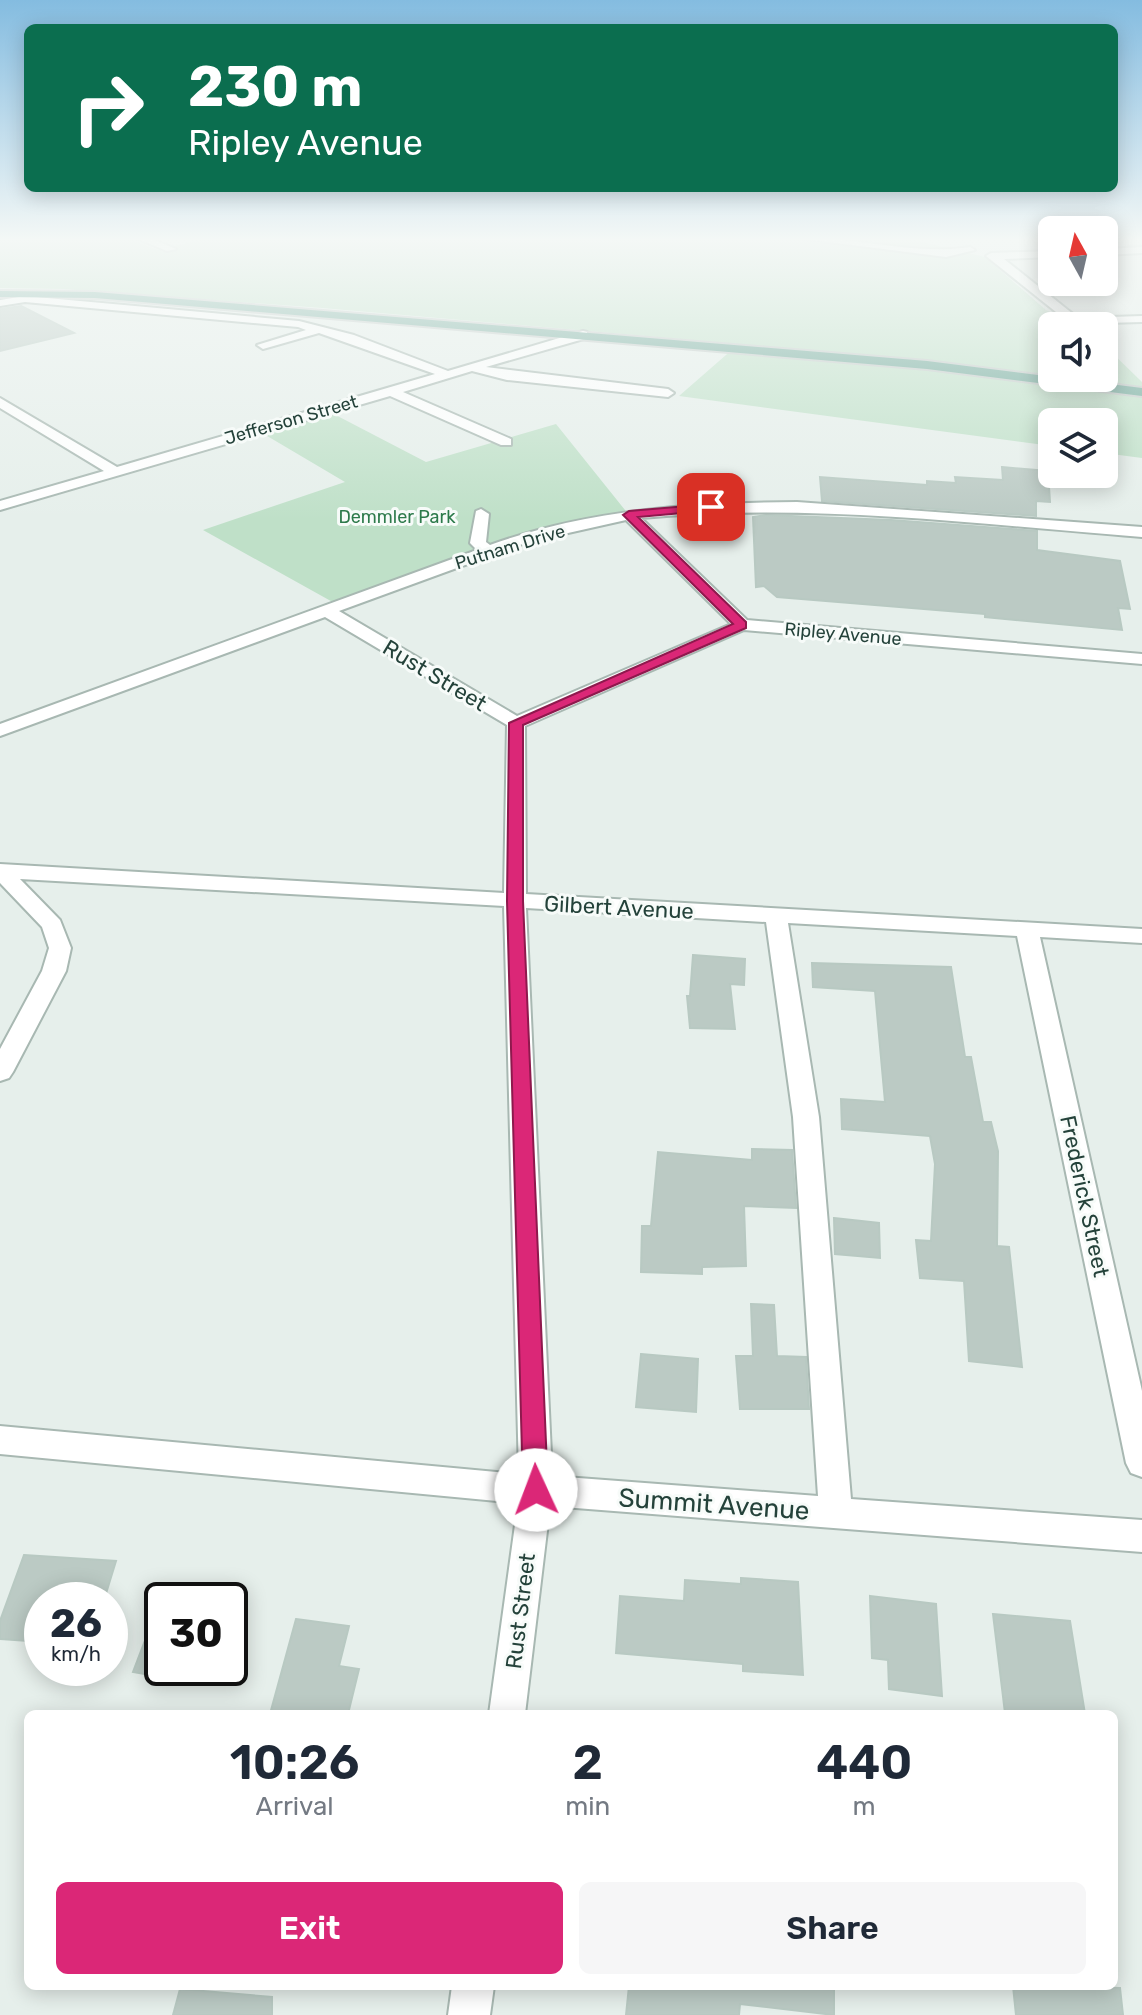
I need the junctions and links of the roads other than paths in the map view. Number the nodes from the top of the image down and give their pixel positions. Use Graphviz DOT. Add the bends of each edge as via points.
graph roads {
  1 [pos="309,332"];
  2 [pos="328,332"];
  3 [pos="547,332"];
  4 [pos="583,335"];
  5 [pos="263,345"];
  6 [pos="470,367"];
  7 [pos="446,374"];
  8 [pos="390,391"];
  9 [pos="1142,392"];
  10 [pos="668,393"];
  11 [pos="0,402"];
  12 [pos="506,442"];
  13 [pos="115,472"];
  14 [pos="0,506"];
  15 [pos="481,514"];
  16 [pos="629,515"];
  17 [pos="1142,532"];
  18 [pos="487,551"];
  19 [pos="325,610"];
  20 [pos="742,625"];
  21 [pos="1142,659"];
  22 [pos="516,723"];
  23 [pos="0,730"];
  24 [pos="0,870"];
  25 [pos="515,901"];
  26 [pos="776,915"];
  27 [pos="1027,928"];
  28 [pos="1142,936"];
  29 [pos="0,1072"];
  30 [pos="0,1440"];
  31 [pos="1142,1463"];
  32 [pos="536,1490"];
  33 [pos="836,1513"];
  34 [pos="1142,1536"];
  35 [pos="508,1710"];
  36 [pos="472,1990"];
  37 [pos="469,2015"];
  1 -- 5 [label="street"];
  2 -- 7 [label="street"];
  3 -- 4 [label="main road"];
  4 -- 6 [label="street, Jefferson Street"];
  4 -- 9 [label="main road" via="927,365"];
  6 -- 7 [label="street, Jefferson Street"];
  6 -- 10 [label="street" via="507,376"];
  7 -- 8 [label="street, Jefferson Street"];
  8 -- 12 [label="street"];
  8 -- 13 [label="street, Jefferson Street"];
  11 -- 13 [label="street"];
  13 -- 14 [label="street, Jefferson Street"];
  15 -- 18 [label="street" via="478,543"];
  16 -- 17 [label="street, Putnam Drive" via="797,506"];
  16 -- 18 [label="street, Putnam Drive"];
  16 -- 20 [label="street"];
  18 -- 19 [label="street, Putnam Drive"];
  19 -- 22 [label="street, Rust Street"];
  19 -- 23 [label="street, Putnam Drive"];
  20 -- 21 [label="street, Ripley Avenue"];
  20 -- 22 [label="street, Ripley Avenue"];
  22 -- 25 [label="street, Rust Street"];
  24 -- 25 [label="street, Gilbert Avenue"];
  24 -- 29 [label="street" via="52,925 60,948 54,971"];
  25 -- 26 [label="street, Gilbert Avenue"];
  25 -- 32 [label="street, Rust Street"];
  26 -- 27 [label="street, Gilbert Avenue"];
  26 -- 33 [label="street" via="806,1117"];
  27 -- 28 [label="street, Gilbert Avenue"];
  27 -- 31 [label="street, Frederick Street"];
  30 -- 32 [label="street, Summit Avenue"];
  32 -- 33 [label="street, Summit Avenue"];
  32 -- 35 [label="street, Rust Street"];
  33 -- 34 [label="street, Summit Avenue"];
  36 -- 37 [label="street"];
}
